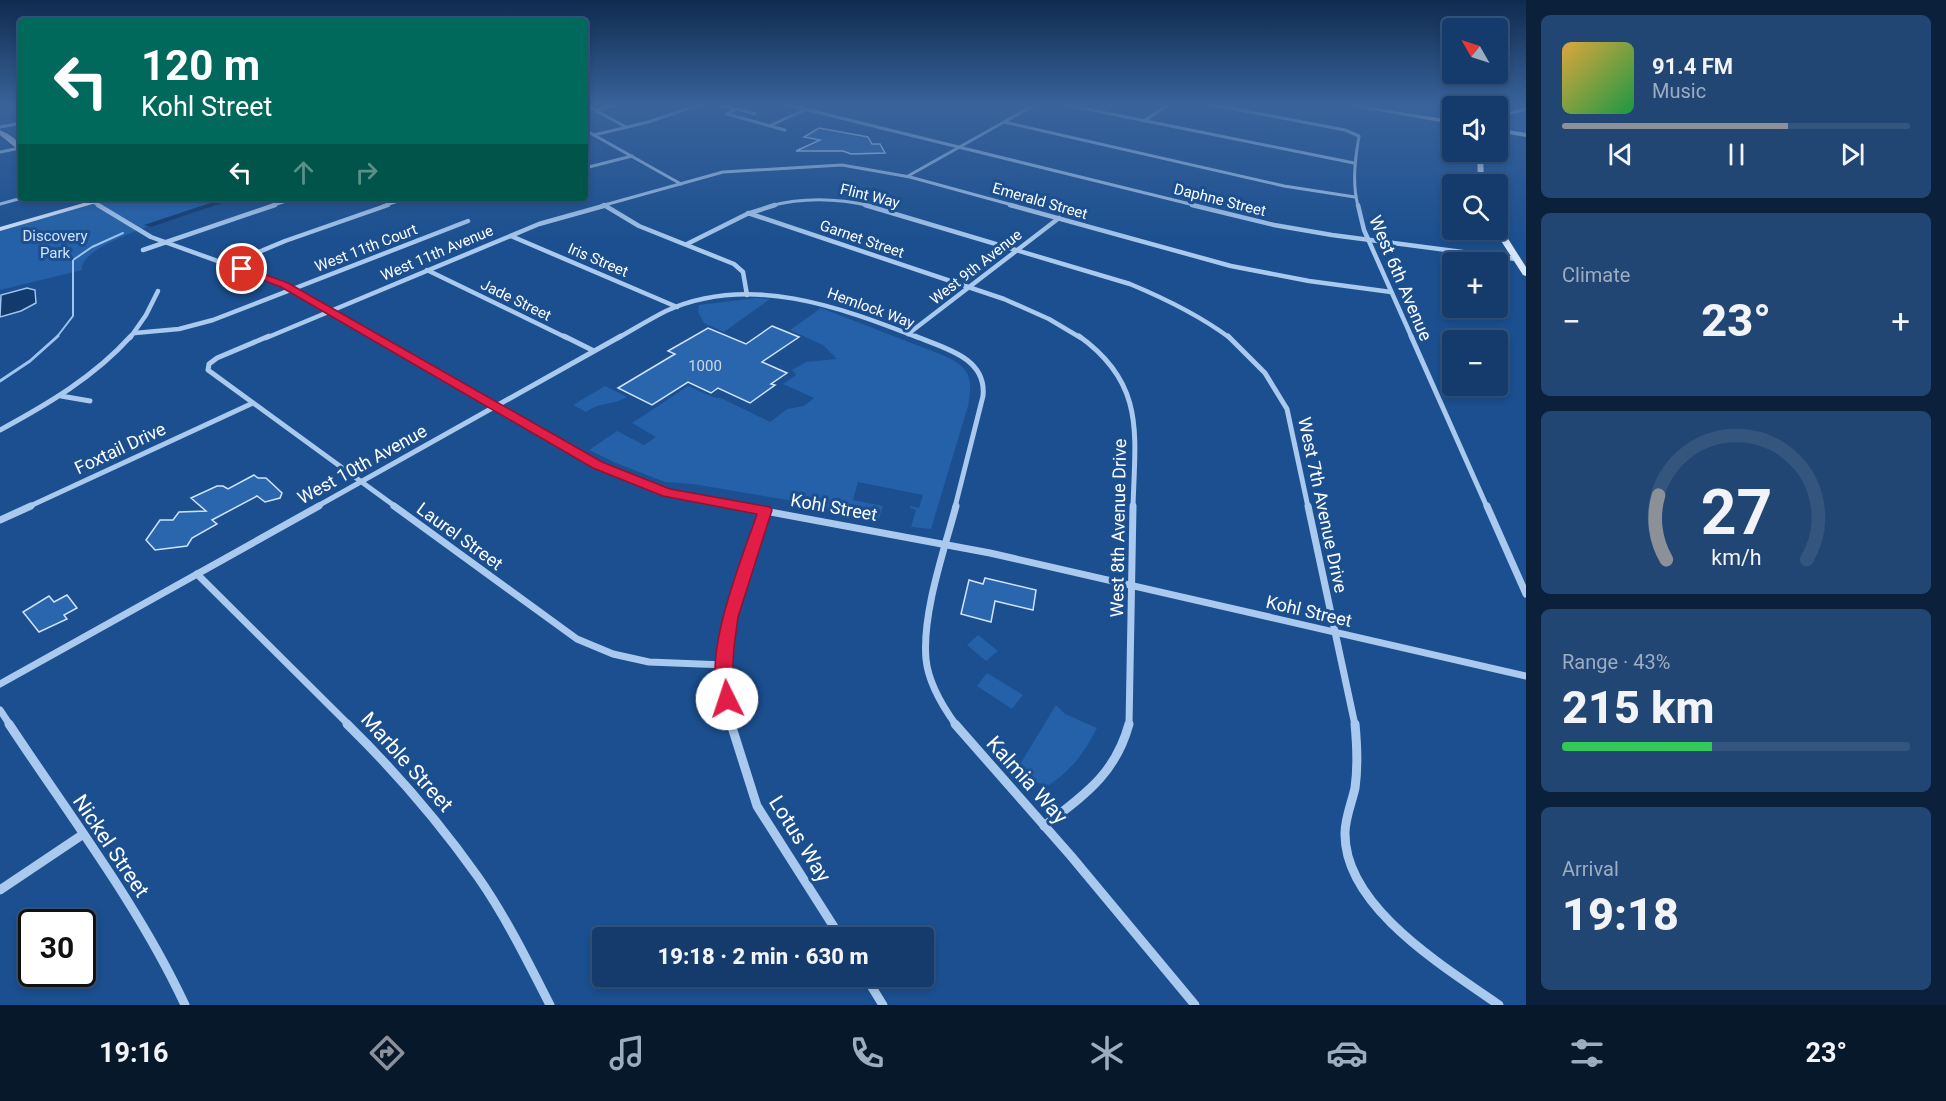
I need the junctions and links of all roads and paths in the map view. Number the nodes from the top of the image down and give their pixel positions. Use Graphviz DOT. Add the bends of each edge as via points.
graph roads {
  1 [pos="622,151"];
  2 [pos="952,151"];
  3 [pos="975,151"];
  4 [pos="1130,151"];
  5 [pos="1294,151"];
  6 [pos="1357,151"];
  7 [pos="632,156"];
  8 [pos="1354,163"];
  9 [pos="588,167"];
  10 [pos="907,176"];
  11 [pos="681,184"];
  12 [pos="1355,197"];
  13 [pos="18,199"];
  14 [pos="87,201"];
  15 [pos="92,201"];
  16 [pos="286,201"];
  17 [pos="398,201"];
  18 [pos="0,204"];
  19 [pos="604,205"];
  20 [pos="748,213"];
  21 [pos="1059,218"];
  22 [pos="468,221"];
  23 [pos="0,229"];
  24 [pos="511,236"];
  25 [pos="1368,240"];
  26 [pos="1504,240"];
  27 [pos="165,242"];
  28 [pos="687,244"];
  29 [pos="143,250"];
  30 [pos="1017,251"];
  31 [pos="1516,259"];
  32 [pos="230,265"];
  33 [pos="427,270"];
  34 [pos="1526,273"];
  35 [pos="969,288"];
  36 [pos="293,290"];
  37 [pos="158,291"];
  38 [pos="1391,292"];
  39 [pos="747,295"];
  40 [pos="676,307"];
  41 [pos="330,311"];
  42 [pos="135,333"];
  43 [pos="908,334"];
  44 [pos="594,351"];
  45 [pos="208,364"];
  46 [pos="61,395"];
  47 [pos="90,401"];
  48 [pos="253,403"];
  49 [pos="495,407"];
  50 [pos="0,430"];
  51 [pos="360,482"];
  52 [pos="765,510"];
  53 [pos="0,520"];
  54 [pos="946,544"];
  55 [pos="197,574"];
  56 [pos="1132,586"];
  57 [pos="1526,594"];
  58 [pos="1336,632"];
  59 [pos="725,665"];
  60 [pos="1526,676"];
  61 [pos="0,684"];
  62 [pos="0,710"];
  63 [pos="1044,826"];
  64 [pos="82,834"];
  65 [pos="0,890"];
  66 [pos="834,927"];
  67 [pos="872,987"];
  68 [pos="185,1005"];
  69 [pos="550,1005"];
  70 [pos="883,1005"];
  71 [pos="1195,1005"];
  72 [pos="1499,1005"];
  1 -- 7 [label="street"];
  2 -- 10 [label="street"];
  3 -- 25 [label="street, Daphne Street" via="1274,225"];
  4 -- 12 [label="street" via="1284,186"];
  5 -- 8 [label="street"];
  6 -- 8 [label="street, West 6th Avenue"];
  7 -- 9 [label="street"];
  7 -- 11 [label="street"];
  8 -- 12 [label="street, West 6th Avenue"];
  10 -- 11 [label="street, Emerald Street" via="842,165 736,170"];
  10 -- 21 [label="street, Emerald Street"];
  11 -- 19 [label="street, West 11th Avenue"];
  12 -- 25 [label="street, West 6th Avenue"];
  13 -- 18 [label="street"];
  14 -- 23 [label="main road"];
  15 -- 27 [label="street, Kohl Street"];
  16 -- 27 [label="street"];
  17 -- 32 [label="street"];
  19 -- 24 [label="street, West 11th Avenue" via="546,221"];
  19 -- 28 [label="street" via="639,226"];
  20 -- 28 [label="street, Flint Way"];
  20 -- 30 [label="street, Flint Way" via="791,200 843,200"];
  20 -- 35 [label="street, Garnet Street"];
  21 -- 30 [label="street, West 9th Avenue"];
  21 -- 38 [label="street, Emerald Street" via="1254,271"];
  22 -- 36 [label="street, West 11th Court"];
  24 -- 33 [label="street, West 11th Avenue"];
  24 -- 40 [label="street, Iris Street"];
  25 -- 31 [label="street, Daphne Street"];
  25 -- 38 [label="street, West 6th Avenue"];
  26 -- 31 [label="main road"];
  27 -- 29 [label="street"];
  27 -- 32 [label="street, Kohl Street"];
  28 -- 39 [label="street" via="739,267"];
  30 -- 35 [label="street, West 9th Avenue"];
  30 -- 58 [label="street, West 7th Avenue Drive" via="1125,283 1183,307 1227,334 1265,370 1287,409"];
  31 -- 34 [label="main road"];
  32 -- 36 [label="street, Kohl Street"];
  33 -- 41 [label="street, West 11th Avenue"];
  33 -- 44 [label="street, Jade Street"];
  35 -- 43 [label="street, West 9th Avenue"];
  35 -- 56 [label="street, West 8th Avenue Drive" via="1063,326 1091,346 1119,375 1129,395 1135,426"];
  36 -- 41 [label="street, Kohl Street"];
  36 -- 42 [label="street, West 11th Court" via="202,324"];
  37 -- 42 [label="street"];
  38 -- 57 [label="street, West 6th Avenue"];
  39 -- 40 [label="street, West 10th Avenue"];
  39 -- 43 [label="street, Hemlock Way" via="816,301"];
  40 -- 44 [label="street, West 10th Avenue"];
  41 -- 45 [label="street, West 11th Avenue"];
  41 -- 49 [label="street, Kohl Street"];
  42 -- 46 [label="street" via="104,363"];
  43 -- 54 [label="street, Hemlock Way" via="958,354 972,364 984,382"];
  44 -- 49 [label="street, West 10th Avenue"];
  45 -- 48 [label="street, Laurel Street" via="208,370"];
  46 -- 47 [label="street"];
  46 -- 50 [label="street"];
  48 -- 51 [label="street, Laurel Street"];
  48 -- 53 [label="street, Foxtail Drive"];
  49 -- 51 [label="street, West 10th Avenue"];
  49 -- 52 [label="street, Kohl Street" via="597,465 646,486"];
  51 -- 55 [label="street, West 10th Avenue"];
  51 -- 59 [label="street, Laurel Street" via="558,627 590,646 654,664"];
  52 -- 54 [label="street, Kohl Street"];
  52 -- 59 [label="street, Lotus Way" via="736,596"];
  54 -- 56 [label="street, Kohl Street"];
  54 -- 63 [label="street, Kalmia Way" via="927,620 926,659 931,679 950,717 968,741"];
  55 -- 61 [label="street, West 10th Avenue"];
  55 -- 69 [label="street, Marble Street" via="420,800 479,878"];
  56 -- 58 [label="street, Kohl Street"];
  56 -- 63 [label="street, West 8th Avenue Drive" via="1130,724 1124,745 1105,777"];
  58 -- 60 [label="street, Kohl Street"];
  58 -- 72 [label="street, West 7th Avenue Drive" via="1358,739 1345,835 1352,867 1371,900 1404,932"];
  59 -- 66 [label="street, Lotus Way" via="729,720 757,806"];
  62 -- 64 [label="street, Nickel Street"];
  63 -- 71 [label="street, Kalmia Way"];
  64 -- 65 [label="street"];
  64 -- 68 [label="street, Nickel Street" via="133,911"];
  67 -- 70 [label="street"];
}
